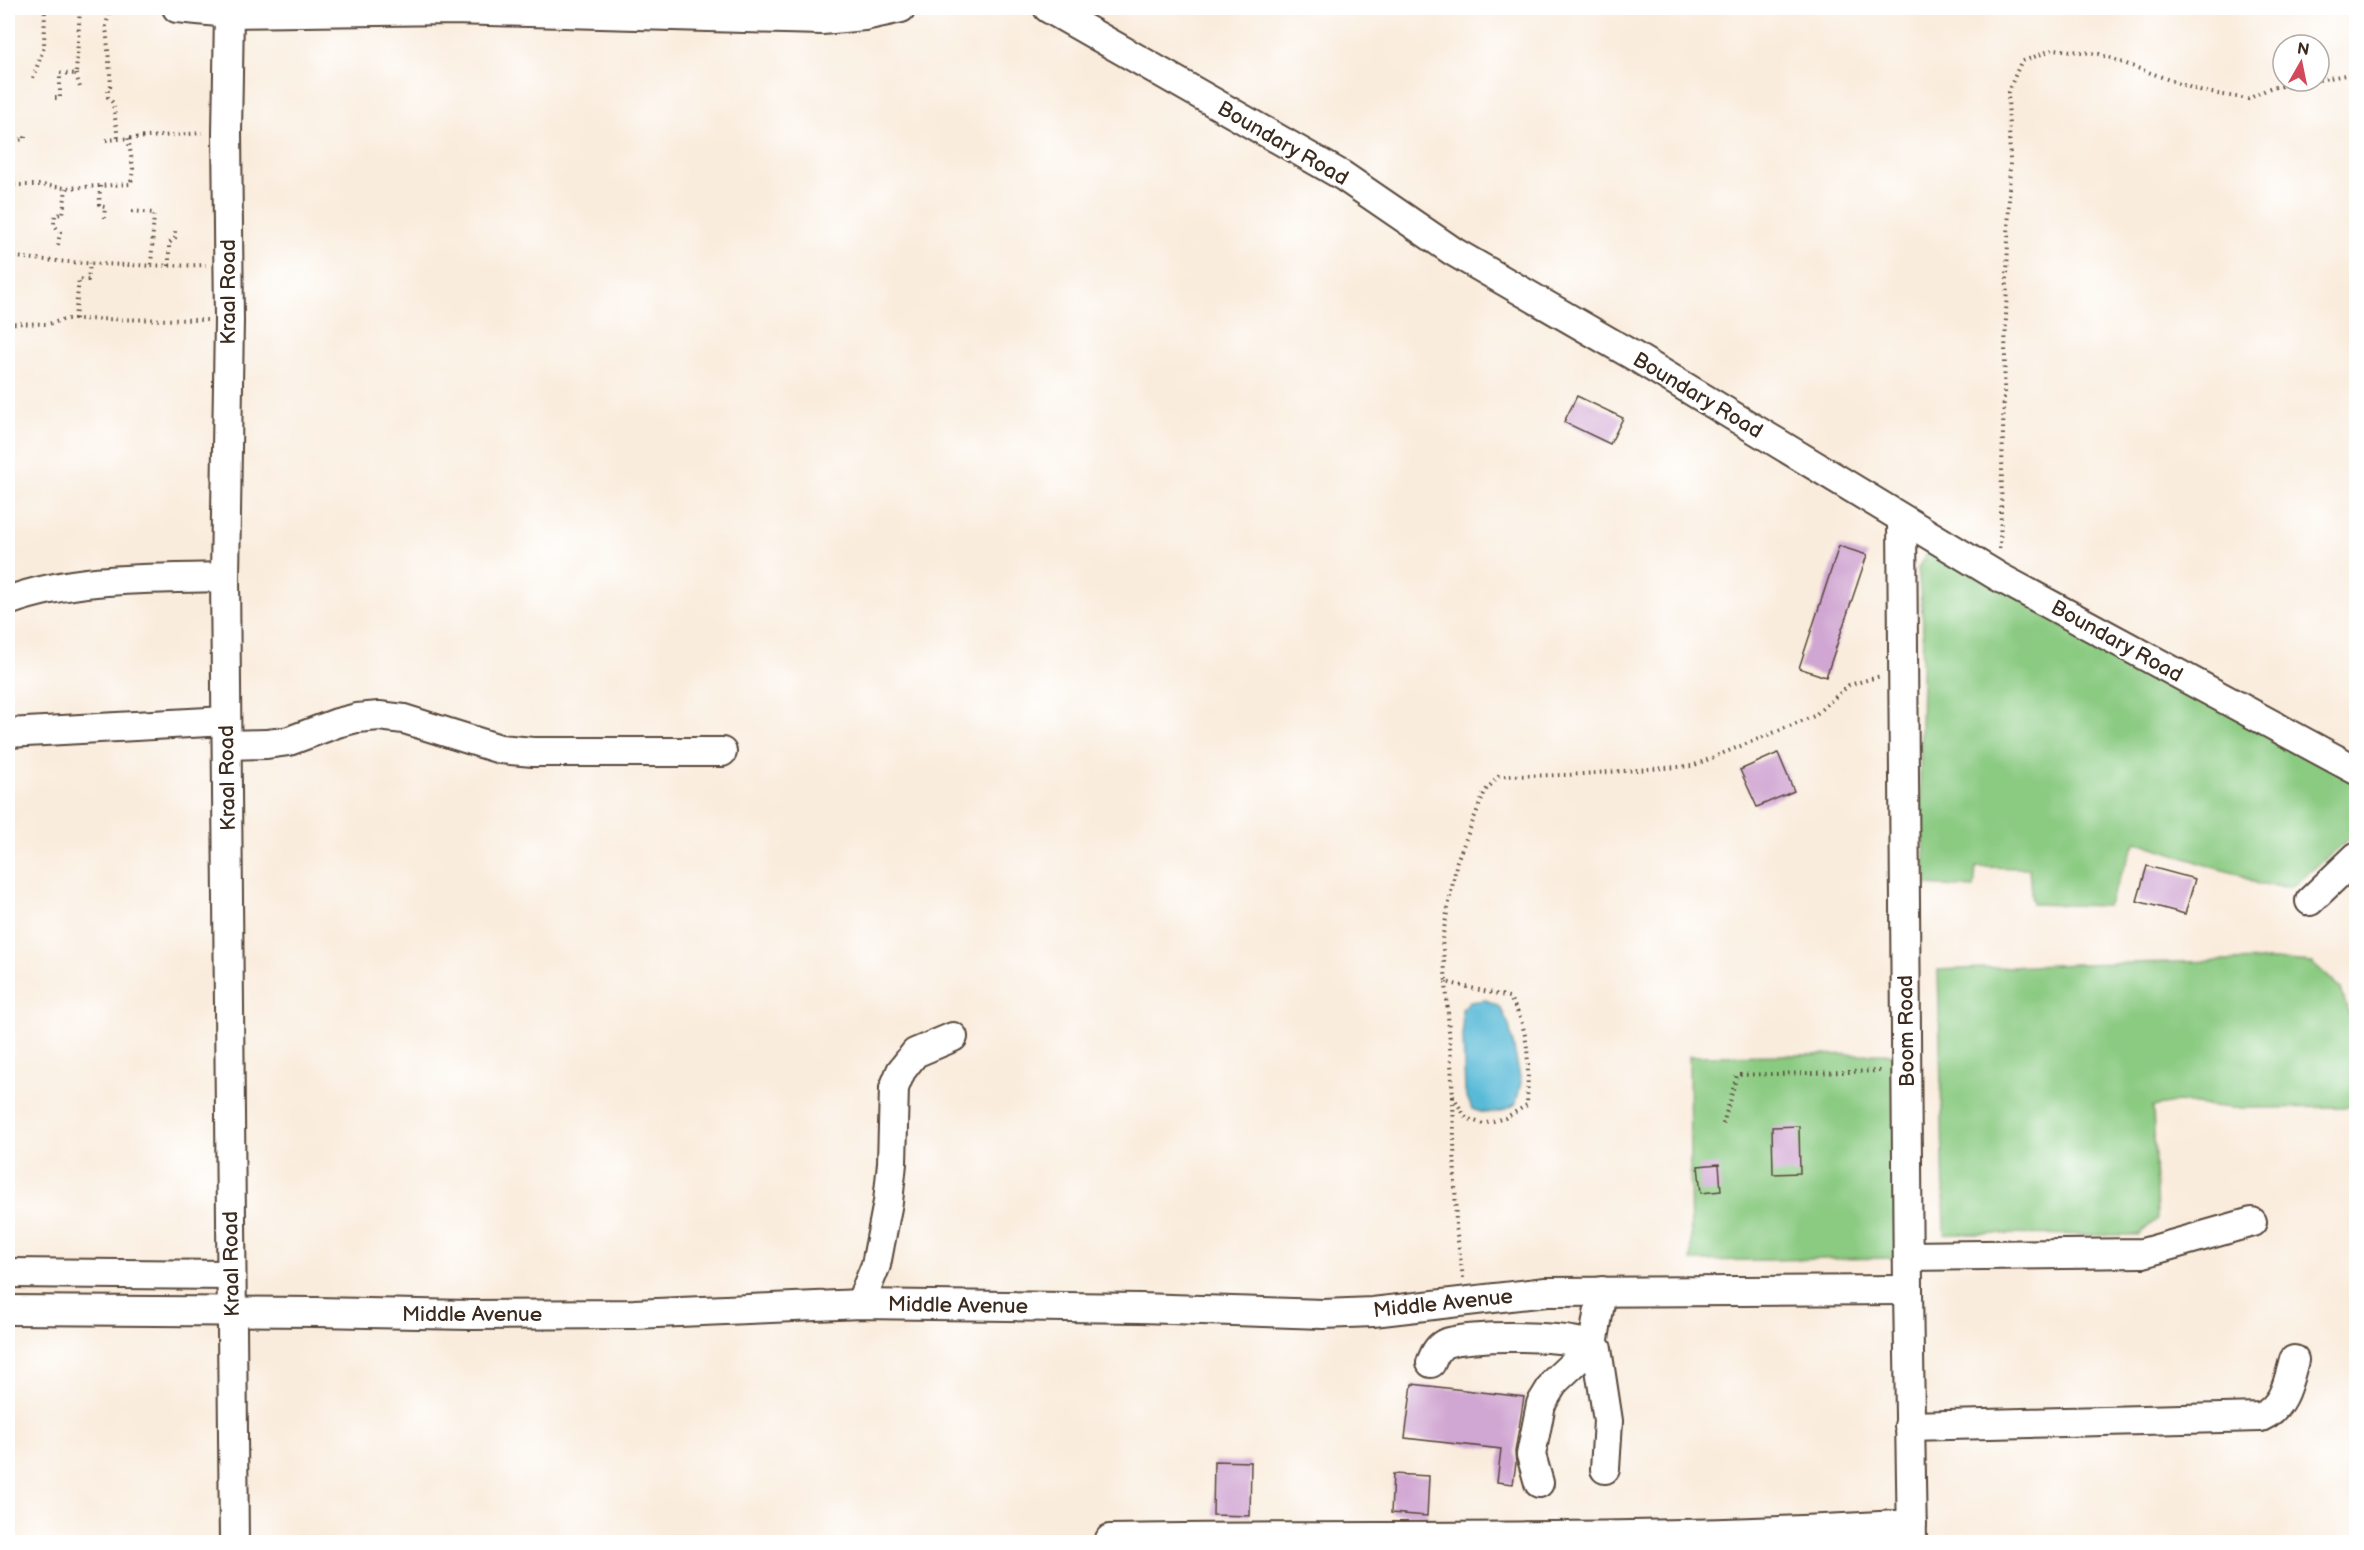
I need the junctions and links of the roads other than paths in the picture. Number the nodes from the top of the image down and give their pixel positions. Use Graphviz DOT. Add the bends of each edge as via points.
graph roads {
  1 [pos="177,8"];
  2 [pos="901,8"];
  3 [pos="1048,8"];
  4 [pos="229,13"];
  5 [pos="1902,519"];
  6 [pos="225,577"];
  7 [pos="8,601"];
  8 [pos="8,733"];
  9 [pos="226,733"];
  10 [pos="722,752"];
  11 [pos="2356,770"];
  12 [pos="2356,857"];
  13 [pos="2310,901"];
  14 [pos="953,1037"];
  15 [pos="2252,1222"];
  16 [pos="1908,1256"];
  17 [pos="8,1273"];
  18 [pos="231,1275"];
  19 [pos="1908,1290"];
  20 [pos="1602,1291"];
  21 [pos="860,1304"];
  22 [pos="8,1310"];
  23 [pos="232,1312"];
  24 [pos="1593,1345"];
  25 [pos="2294,1360"];
  26 [pos="1431,1363"];
  27 [pos="1909,1426"];
  28 [pos="1605,1469"];
  29 [pos="1539,1483"];
  30 [pos="1912,1533"];
  31 [pos="1808,1536"];
  32 [pos="1110,1539"];
  33 [pos="1645,1539"];
  34 [pos="234,1542"];
  1 -- 4 [label="street"];
  2 -- 4 [label="street" via="822,20 452,10"];
  3 -- 5 [label="street, Boundary Road" via="1343,176 1454,252 1645,362"];
  4 -- 6 [label="street, Kraal Road"];
  5 -- 11 [label="street, Boundary Road" via="1999,577"];
  5 -- 16 [label="street, Boom Road"];
  6 -- 7 [label="street" via="73,585 34,591"];
  6 -- 9 [label="street, Kraal Road"];
  8 -- 9 [label="street"];
  9 -- 10 [label="street" via="267,744 289,741 337,723 379,716 404,719 500,748 533,752"];
  9 -- 18 [label="street, Kraal Road"];
  12 -- 13 [label="street"];
  14 -- 21 [label="street" via="915,1053 894,1088 888,1202 876,1265"];
  15 -- 16 [label="street" via="2143,1253"];
  16 -- 19 [label="street, Boom Road"];
  17 -- 18 [label="street"];
  18 -- 23 [label="street, Kraal Road"];
  19 -- 20 [label="street, Middle Avenue"];
  19 -- 27 [label="street, Boom Road"];
  20 -- 21 [label="street, Middle Avenue" via="1546,1292 1323,1314"];
  20 -- 24 [label="street"];
  21 -- 23 [label="street, Middle Avenue" via="611,1314"];
  22 -- 23 [label="street, Middle Avenue"];
  23 -- 34 [label="street, Kraal Road"];
  24 -- 26 [label="street" via="1512,1337 1467,1338 1442,1345"];
  24 -- 28 [label="street" via="1597,1349 1608,1421"];
  24 -- 29 [label="street" via="1555,1382 1541,1404 1531,1455"];
  25 -- 27 [label="street" via="2282,1397 2271,1413 2260,1417"];
  27 -- 30 [label="street, Boom Road"];
  30 -- 31 [label="street"];
  31 -- 33 [label="street"];
  32 -- 33 [label="street"];
}
